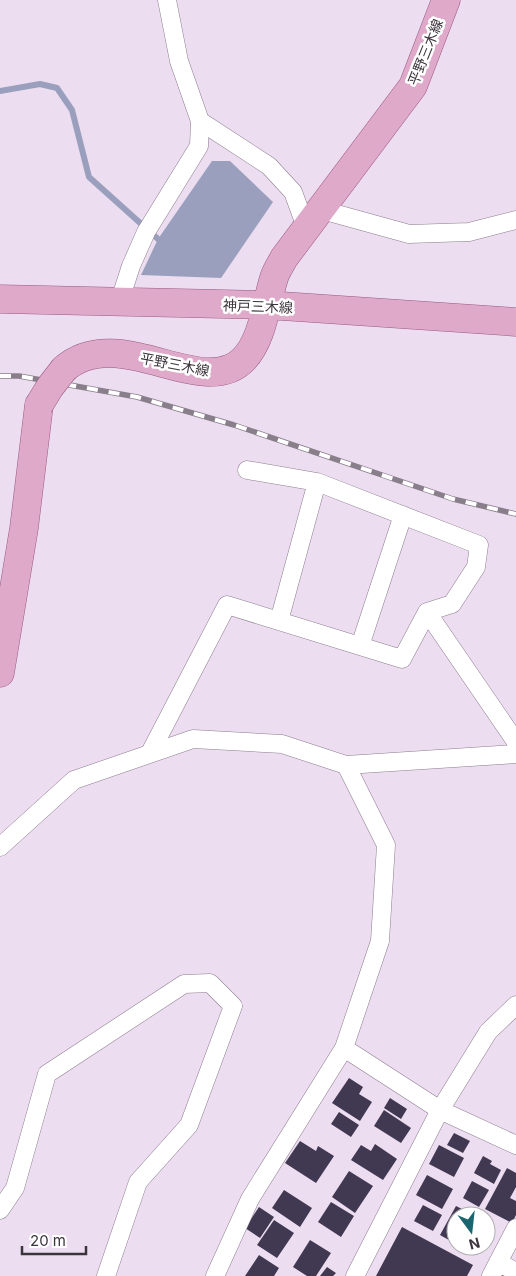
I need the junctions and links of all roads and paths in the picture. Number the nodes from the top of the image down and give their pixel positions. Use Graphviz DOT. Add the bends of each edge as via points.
graph roads {
  1 [pos="167,0"];
  2 [pos="446,0"];
  3 [pos="200,121"];
  4 [pos="314,220"];
  5 [pos="516,220"];
  6 [pos="0,299"];
  7 [pos="119,303"];
  8 [pos="268,305"];
  9 [pos="516,322"];
  10 [pos="246,470"];
  11 [pos="317,482"];
  12 [pos="403,515"];
  13 [pos="427,612"];
  14 [pos="279,621"];
  15 [pos="360,646"];
  16 [pos="0,673"];
  17 [pos="516,742"];
  18 [pos="150,753"];
  19 [pos="516,754"];
  20 [pos="346,765"];
  21 [pos="0,847"];
  22 [pos="516,1005"];
  23 [pos="344,1048"];
  24 [pos="440,1110"];
  25 [pos="516,1145"];
  26 [pos="0,1210"];
  27 [pos="516,1228"];
  28 [pos="495,1269"];
  29 [pos="516,1272"];
  30 [pos="106,1276"];
  31 [pos="215,1276"];
  32 [pos="355,1276"];
  1 -- 3 [label="street" via="179,62"];
  2 -- 4 [label="main road, 平野三木線" via="413,86"];
  3 -- 4 [label="street" via="268,166"];
  3 -- 7 [label="street" via="199,146 148,229"];
  4 -- 5 [label="street" via="409,234 469,232"];
  4 -- 8 [label="main road, 平野三木線" via="274,276"];
  6 -- 7 [label="main road, 神戸三木線"];
  7 -- 8 [label="main road, 神戸三木線"];
  8 -- 9 [label="main road, 神戸三木線"];
  8 -- 16 [label="main road, 平野三木線, bridge" via="255,342 245,358 232,369 217,373 197,371 117,352 98,353 74,361 50,386 39,405 24,528"];
  10 -- 11 [label="street"];
  11 -- 12 [label="street"];
  11 -- 14 [label="street"];
  12 -- 13 [label="street" via="479,545 476,567 452,604"];
  12 -- 15 [label="street"];
  13 -- 15 [label="street" via="402,659"];
  13 -- 17 [label="street"];
  14 -- 15 [label="street"];
  14 -- 18 [label="street" via="227,605"];
  18 -- 20 [label="street" via="193,739 272,743"];
  18 -- 21 [label="street" via="74,780"];
  19 -- 20 [label="street"];
  20 -- 23 [label="street" via="386,845 380,941"];
  22 -- 24 [label="street" via="488,1032"];
  23 -- 24 [label="street"];
  23 -- 31 [label="street" via="250,1199"];
  24 -- 25 [label="street"];
  24 -- 32 [label="street"];
  26 -- 30 [label="street" via="15,1188 46,1074 184,984 210,983 233,1006 189,1125 138,1182"];
  27 -- 28 [label="street"];
  28 -- 29 [label="street"];
}
